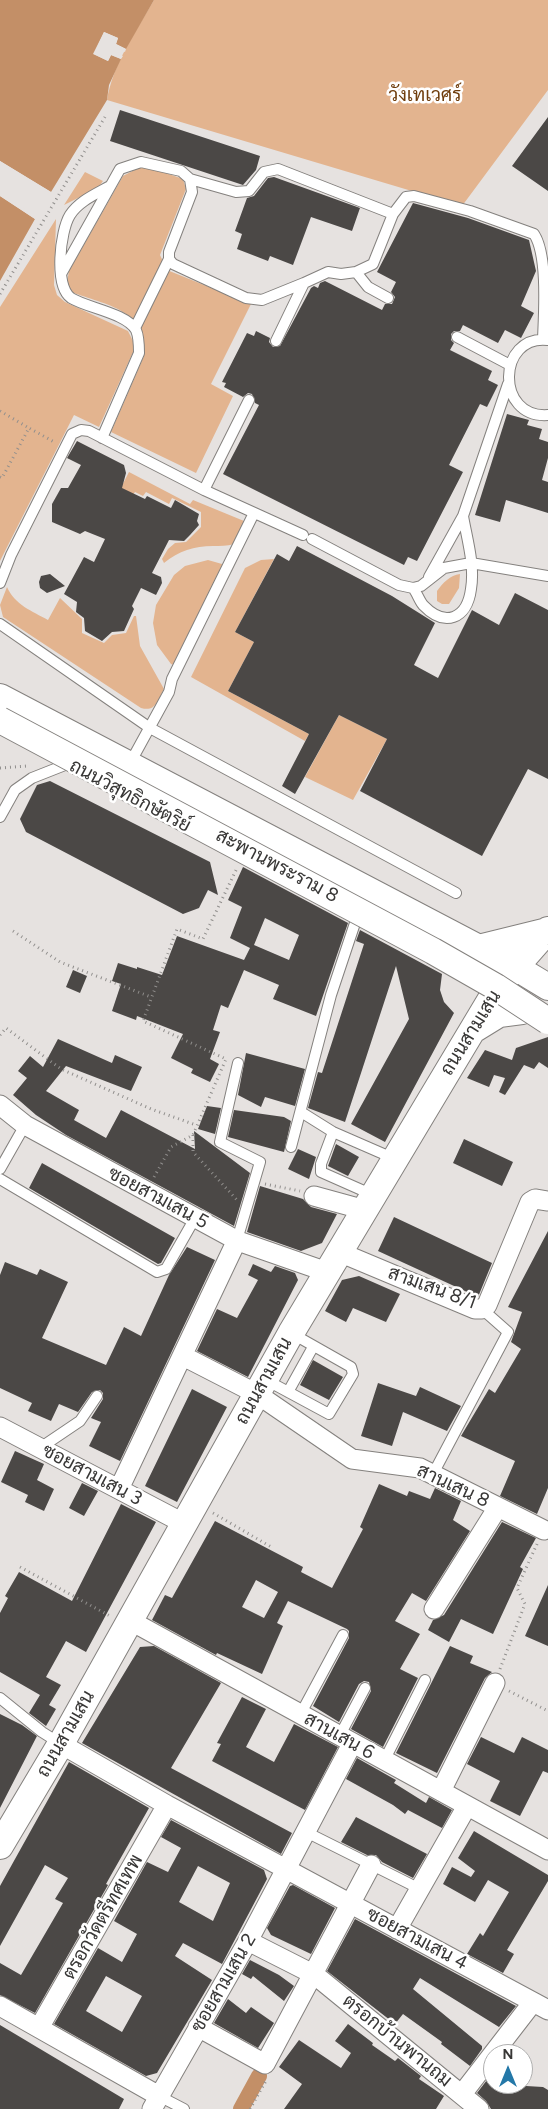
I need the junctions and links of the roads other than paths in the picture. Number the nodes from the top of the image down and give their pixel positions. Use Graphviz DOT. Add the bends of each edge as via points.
graph roads {
  1 [pos="190,179"];
  2 [pos="112,185"];
  3 [pos="393,214"];
  4 [pos="169,259"];
  5 [pos="356,272"];
  6 [pos="61,274"];
  7 [pos="304,282"];
  8 [pos="388,298"];
  9 [pos="135,328"];
  10 [pos="457,337"];
  11 [pos="546,340"];
  12 [pos="276,341"];
  13 [pos="510,365"];
  14 [pos="508,384"];
  15 [pos="249,400"];
  16 [pos="548,415"];
  17 [pos="102,438"];
  18 [pos="204,490"];
  19 [pos="254,513"];
  20 [pos="463,516"];
  21 [pos="471,563"];
  22 [pos="548,576"];
  23 [pos="428,580"];
  24 [pos="0,583"];
  25 [pos="413,588"];
  26 [pos="0,624"];
  27 [pos="0,699"];
  28 [pos="0,720"];
  29 [pos="0,726"];
  30 [pos="150,728"];
  31 [pos="66,732"];
  32 [pos="62,759"];
  33 [pos="128,766"];
  34 [pos="0,817"];
  35 [pos="456,893"];
  36 [pos="357,917"];
  37 [pos="547,930"];
  38 [pos="478,948"];
  39 [pos="516,967"];
  40 [pos="548,977"];
  41 [pos="470,980"];
  42 [pos="548,987"];
  43 [pos="494,994"];
  44 [pos="548,994"];
  45 [pos="540,1016"];
  46 [pos="471,1032"];
  47 [pos="238,1063"];
  48 [pos="0,1105"];
  49 [pos="301,1112"];
  50 [pos="25,1125"];
  51 [pos="333,1132"];
  52 [pos="291,1147"];
  53 [pos="396,1159"];
  54 [pos="0,1169"];
  55 [pos="0,1179"];
  56 [pos="308,1194"];
  57 [pos="548,1201"];
  58 [pos="369,1203"];
  59 [pos="195,1218"];
  60 [pos="237,1240"];
  61 [pos="333,1262"];
  62 [pos="482,1309"];
  63 [pos="291,1333"];
  64 [pos="313,1347"];
  65 [pos="183,1356"];
  66 [pos="261,1387"];
  67 [pos="288,1392"];
  68 [pos="96,1396"];
  69 [pos="0,1427"];
  70 [pos="40,1448"];
  71 [pos="433,1474"];
  72 [pos="119,1489"];
  73 [pos="498,1507"];
  74 [pos="190,1514"];
  75 [pos="546,1531"];
  76 [pos="434,1609"];
  77 [pos="129,1623"];
  78 [pos="343,1635"];
  79 [pos="425,1680"];
  80 [pos="495,1683"];
  81 [pos="365,1688"];
  82 [pos="0,1698"];
  83 [pos="300,1715"];
  84 [pos="345,1740"];
  85 [pos="61,1744"];
  86 [pos="384,1761"];
  87 [pos="441,1791"];
  88 [pos="167,1805"];
  89 [pos="467,1806"];
  90 [pos="306,1832"];
  91 [pos="2,1837"];
  92 [pos="548,1850"];
  93 [pos="371,1865"];
  94 [pos="287,1869"];
  95 [pos="420,1889"];
  96 [pos="351,1904"];
  97 [pos="398,1929"];
  98 [pos="248,1941"];
  99 [pos="315,1975"];
  100 [pos="0,2006"];
  101 [pos="541,2006"];
  102 [pos="198,2027"];
  103 [pos="39,2028"];
  104 [pos="462,2094"];
  105 [pos="155,2103"];
  106 [pos="184,2109"];
  107 [pos="479,2109"];
  1 -- 2 [label="lane" via="181,171 141,162 120,169"];
  1 -- 3 [label="lane" via="236,192 249,192 264,172 278,169"];
  1 -- 4 [label="lane" via="192,192"];
  2 -- 6 [label="lane"];
  2 -- 6 [label="lane" via="80,204 70,215 63,233"];
  3 -- 5 [label="lane" via="373,264"];
  3 -- 11 [label="lane" via="406,197 414,196 470,211 534,234 541,243"];
  4 -- 7 [label="lane" via="173,264 246,298 262,300"];
  4 -- 9 [label="lane"];
  5 -- 7 [label="lane" via="328,272"];
  5 -- 8 [label="lane" via="368,287"];
  6 -- 9 [label="lane" via="62,288 71,298"];
  7 -- 12 [label="lane"];
  9 -- 17 [label="lane" via="139,353"];
  10 -- 13 [label="lane"];
  11 -- 13 [label="lane" via="531,342 520,349"];
  13 -- 14 [label="lane"];
  14 -- 16 [label="lane" via="520,406"];
  14 -- 20 [label="lane"];
  15 -- 18 [label="lane"];
  17 -- 18 [label="lane"];
  17 -- 24 [label="lane" via="81,430 72,434"];
  18 -- 19 [label="lane"];
  19 -- 25 [label="lane" via="308,537 399,585"];
  19 -- 30 [label="lane"];
  20 -- 21 [label="lane"];
  20 -- 23 [label="lane"];
  21 -- 22 [label="lane"];
  21 -- 23 [label="lane" via="444,568"];
  21 -- 25 [label="lane" via="471,590 463,612 455,618 445,618 424,605"];
  23 -- 25 [label="lane"];
  26 -- 30 [label="lane"];
  27 -- 31 [label="main road, ถนนวิสุทธิกษัตริย์"];
  27 -- 45 [label="main road, สะพานพระราม 8" via="453,943"];
  28 -- 45 [label="main road, สะพานพระราม 8, bridge" via="425,946"];
  29 -- 32 [label="main road, ถนนวิสุทธิกษัตริย์"];
  30 -- 33 [label="lane"];
  30 -- 35 [label="lane"];
  31 -- 32 [label="main road" via="53,740"];
  31 -- 33 [label="main road, ถนนวิสุทธิกษัตริย์"];
  32 -- 34 [label="lane" via="15,790"];
  32 -- 36 [label="main road, ถนนวิสุทธิกษัตริย์"];
  33 -- 38 [label="main road, ถนนวิสุทธิกษัตริย์"];
  36 -- 41 [label="main road, ถนนวิสุทธิกษัตริย์"];
  36 -- 49 [label="lane" via="331,995"];
  37 -- 38 [label="main road"];
  37 -- 39 [label="main road, ถนนสามเสน"];
  37 -- 40 [label="main road" via="542,965"];
  38 -- 39 [label="main road, ถนนวิสุทธิกษัตริย์"];
  39 -- 42 [label="main road, ถนนวิสุทธิกษัตริย์"];
  39 -- 43 [label="main road, ถนนสามเสน"];
  41 -- 43 [label="main road, ถนนวิสุทธิกษัตริย์"];
  41 -- 46 [label="main road" via="474,1008"];
  43 -- 45 [label="main road, ถนนวิสุทธิกษัตริย์"];
  43 -- 46 [label="main road, ถนนสามเสน"];
  44 -- 45 [label="main road" via="536,1000 532,1010"];
  45 -- 46 [label="main road" via="491,1017"];
  46 -- 53 [label="main road, ถนนสามเสน"];
  47 -- 60 [label="lane" via="220,1142 260,1162"];
  48 -- 50 [label="street, ซอยสามเสน 5"];
  49 -- 51 [label="lane"];
  49 -- 52 [label="lane"];
  50 -- 54 [label="lane"];
  50 -- 59 [label="street, ซอยสามเสน 5"];
  51 -- 53 [label="lane"];
  51 -- 58 [label="lane" via="321,1172"];
  53 -- 58 [label="main road, ถนนสามเสน"];
  55 -- 59 [label="lane" via="157,1272 166,1269"];
  56 -- 58 [label="street"];
  57 -- 62 [label="street, สามเสน 8/1" via="535,1199 530,1202 487,1305"];
  58 -- 61 [label="main road, ถนนสามเสน"];
  59 -- 60 [label="street, ซอยสามเสน 5"];
  60 -- 61 [label="street, ซอยสามเสน 5"];
  60 -- 65 [label="street"];
  61 -- 62 [label="street, สามเสน 8/1"];
  61 -- 63 [label="main road, ถนนสามเสน"];
  62 -- 71 [label="lane" via="508,1332"];
  63 -- 64 [label="lane"];
  63 -- 66 [label="main road, ถนนสามเสน"];
  64 -- 67 [label="lane"];
  64 -- 67 [label="lane" via="351,1367 353,1374 329,1414"];
  65 -- 66 [label="street, สานเสน 8"];
  65 -- 72 [label="street"];
  66 -- 67 [label="lane"];
  66 -- 71 [label="street, สานเสน 8" via="352,1459 410,1466"];
  66 -- 74 [label="main road, ถนนสามเสน"];
  68 -- 70 [label="lane" via="80,1421"];
  69 -- 70 [label="street, ซอยสามเสน 3"];
  70 -- 72 [label="street, ซอยสามเสน 3"];
  71 -- 73 [label="street, สานเสน 8"];
  72 -- 74 [label="street, ซอยสามเสน 3"];
  73 -- 75 [label="street, สานเสน 8"];
  73 -- 76 [label="street"];
  74 -- 77 [label="main road, ถนนสามเสน"];
  77 -- 83 [label="street, สานเสน 6"];
  77 -- 85 [label="main road, ถนนสามเสน"];
  78 -- 83 [label="lane"];
  79 -- 86 [label="lane"];
  80 -- 87 [label="street"];
  81 -- 84 [label="lane"];
  82 -- 85 [label="lane"];
  83 -- 84 [label="street, สานเสน 6"];
  84 -- 86 [label="street, สานเสน 6"];
  84 -- 90 [label="street"];
  85 -- 88 [label="street, ซอยสามเสน 4"];
  85 -- 91 [label="main road, ถนนสามเสน"];
  86 -- 87 [label="street, สานเสน 6"];
  87 -- 89 [label="street, สานเสน 6"];
  88 -- 94 [label="street, ซอยสามเสน 4"];
  88 -- 103 [label="street, ตรอกวัดตรีทศเทพ"];
  89 -- 92 [label="street, สานเสน 6"];
  89 -- 95 [label="street"];
  90 -- 93 [label="lane"];
  90 -- 94 [label="street"];
  93 -- 95 [label="lane"];
  93 -- 96 [label="street"];
  94 -- 96 [label="street, ซอยสามเสน 4"];
  94 -- 98 [label="street, ซอยสามเสน 2"];
  95 -- 97 [label="street"];
  96 -- 97 [label="street, ซอยสามเสน 4"];
  96 -- 99 [label="street"];
  97 -- 101 [label="street, ซอยสามเสน 4"];
  98 -- 99 [label="street, ตรอกบ้านพานถม"];
  98 -- 102 [label="street, ซอยสามเสน 2"];
  99 -- 102 [label="street" via="265,2064"];
  99 -- 104 [label="street, ตรอกบ้านพานถม"];
  100 -- 103 [label="street"];
  101 -- 104 [label="street"];
  102 -- 105 [label="street, ซอยสามเสน 2"];
  103 -- 105 [label="street"];
  104 -- 107 [label="street, ตรอกบ้านพานถม"];
  105 -- 106 [label="lane"];
}
